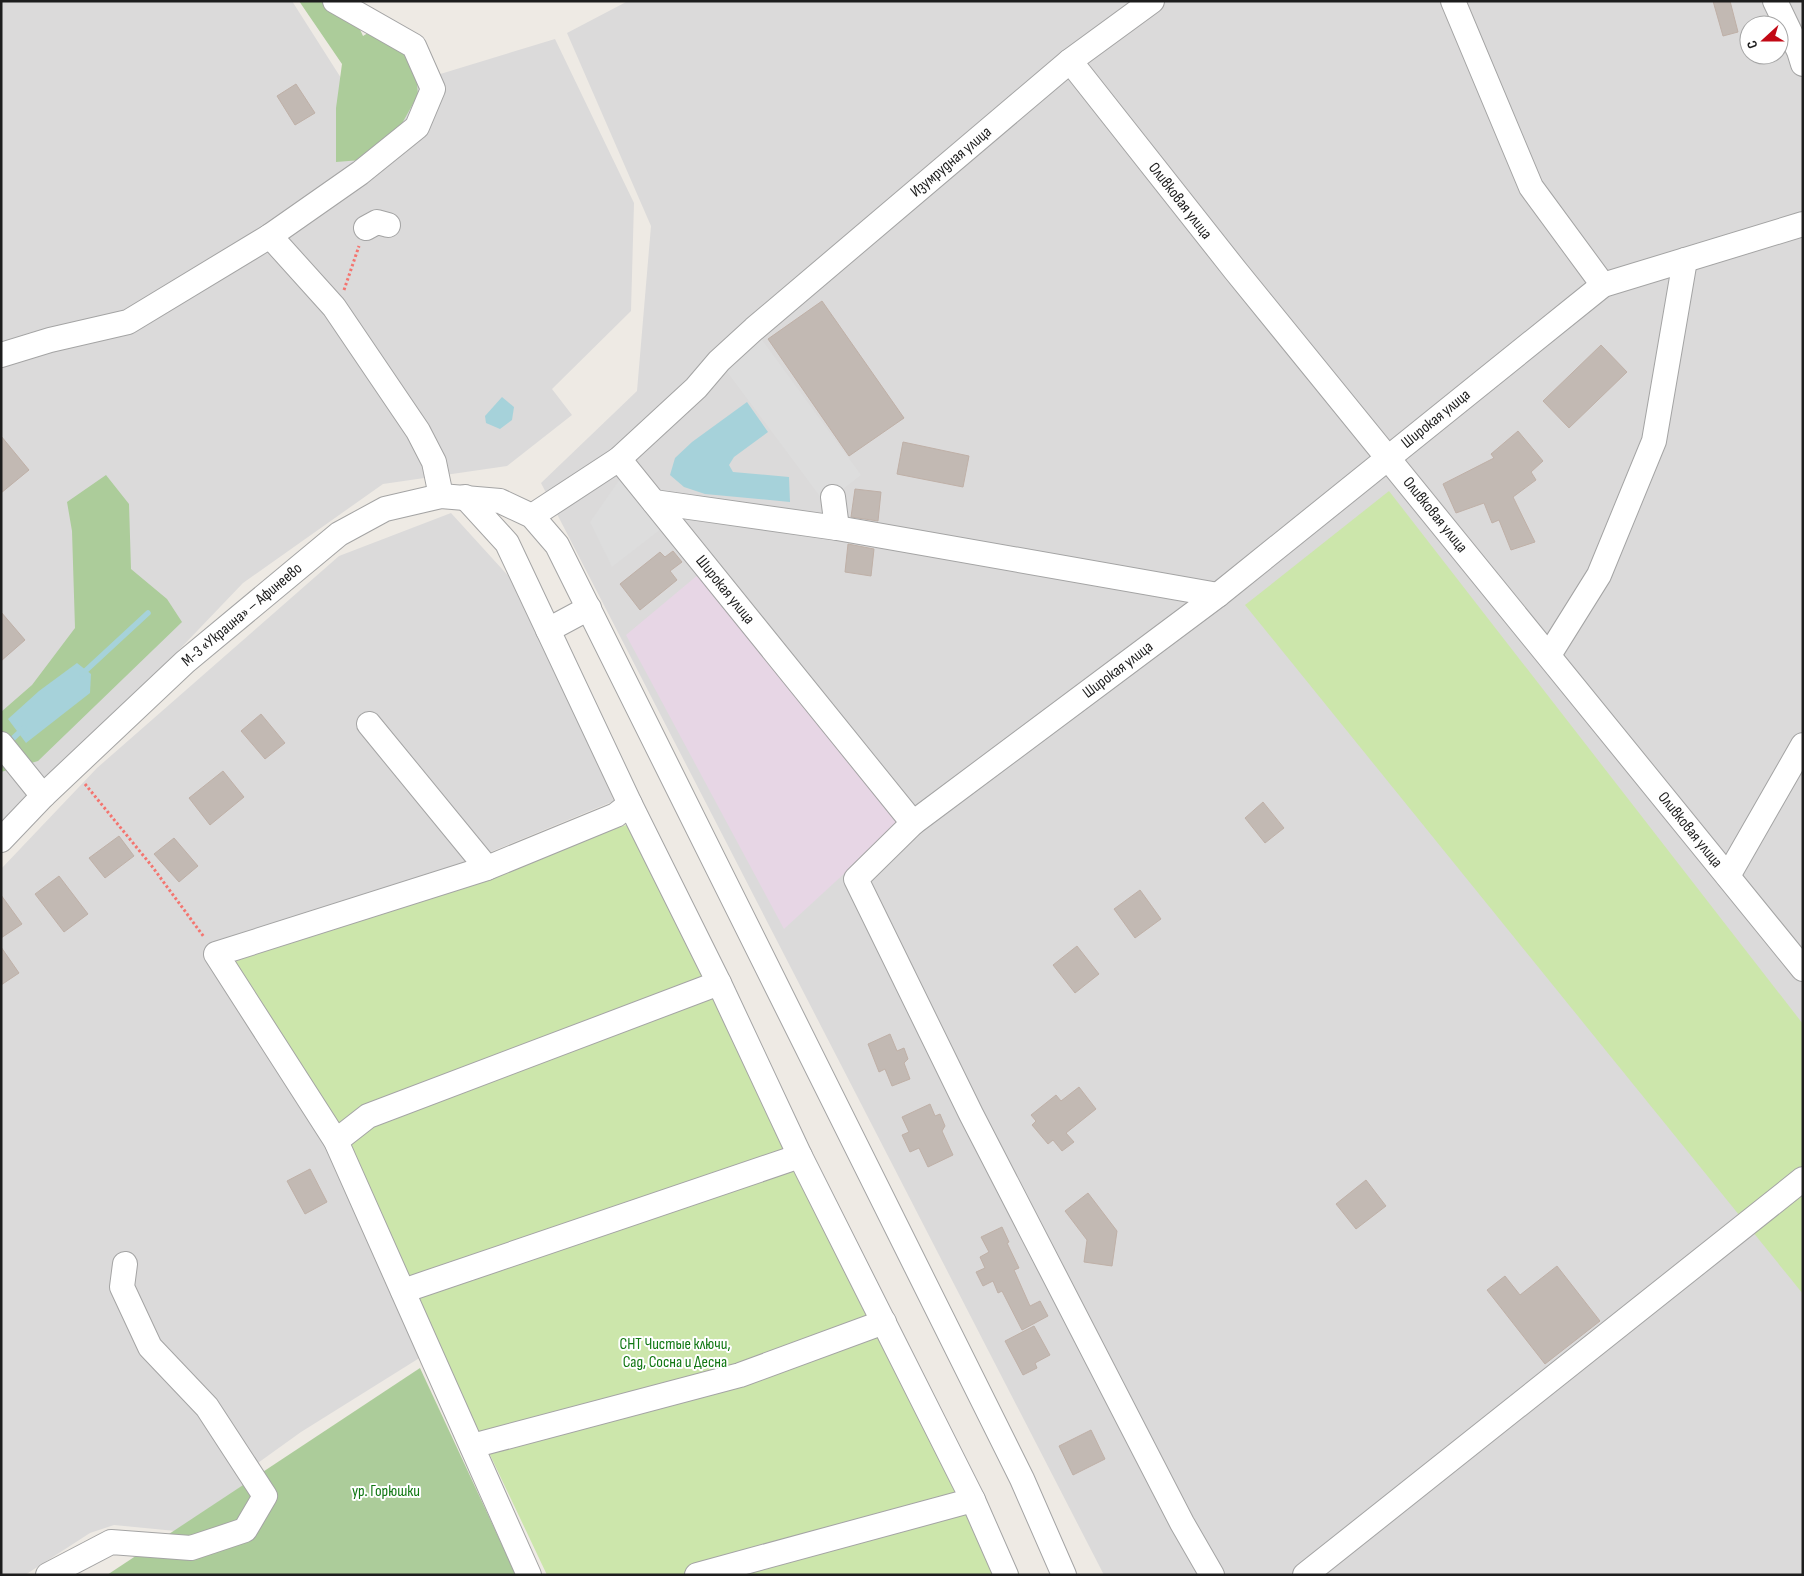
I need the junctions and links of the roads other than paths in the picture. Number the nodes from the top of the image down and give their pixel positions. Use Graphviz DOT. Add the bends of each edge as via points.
graph roads {
  1 [pos="335,1"];
  2 [pos="1152,1"];
  3 [pos="1453,1"];
  4 [pos="1775,1"];
  5 [pos="1070,61"];
  6 [pos="1803,64"];
  7 [pos="1803,224"];
  8 [pos="270,236"];
  9 [pos="1685,260"];
  10 [pos="1603,285"];
  11 [pos="1,356"];
  12 [pos="1389,458"];
  13 [pos="619,459"];
  14 [pos="441,496"];
  15 [pos="465,497"];
  16 [pos="833,497"];
  17 [pos="654,502"];
  18 [pos="532,516"];
  19 [pos="837,528"];
  20 [pos="1218,595"];
  21 [pos="588,608"];
  22 [pos="548,630"];
  23 [pos="1549,655"];
  24 [pos="369,724"];
  25 [pos="1803,745"];
  26 [pos="5,749"];
  27 [pos="43,796"];
  28 [pos="623,810"];
  29 [pos="913,823"];
  30 [pos="1,840"];
  31 [pos="487,868"];
  32 [pos="1728,876"];
  33 [pos="1803,968"];
  34 [pos="719,982"];
  35 [pos="336,1141"];
  36 [pos="800,1156"];
  37 [pos="1803,1179"];
  38 [pos="125,1264"];
  39 [pos="402,1290"];
  40 [pos="884,1322"];
  41 [pos="472,1446"];
  42 [pos="973,1500"];
  43 [pos="48,1575"];
  44 [pos="529,1575"];
  45 [pos="697,1575"];
  46 [pos="1006,1575"];
  47 [pos="1064,1575"];
  48 [pos="1212,1575"];
  49 [pos="1305,1575"];
  1 -- 8 [label="street" via="414,46 433,89 416,127 360,173"];
  2 -- 5 [label="street, Изумрудная улица"];
  3 -- 10 [label="street" via="1531,187"];
  4 -- 6 [label="street"];
  5 -- 12 [label="street, Оливковая улица"];
  5 -- 13 [label="street, Изумрудная улица" via="754,329"];
  7 -- 9 [label="street, Широкая улица"];
  8 -- 11 [label="street" via="128,322 50,340"];
  8 -- 14 [label="street" via="334,307 418,431 434,462"];
  9 -- 10 [label="street, Широкая улица"];
  9 -- 23 [label="street" via="1654,441 1600,575"];
  10 -- 12 [label="street, Широкая улица"];
  12 -- 20 [label="street, Широкая улица"];
  12 -- 23 [label="street, Оливковая улица"];
  13 -- 17 [label="street, Широкая улица"];
  13 -- 18 [label="street"];
  14 -- 15 [label="street, М-3 «Украина» – Афинеево"];
  14 -- 27 [label="street, М-3 «Украина» – Афинеево" via="385,509 339,534 185,662"];
  15 -- 18 [label="street, М-3 «Украина» – Афинеево" via="500,501"];
  15 -- 22 [label="street" via="507,543"];
  16 -- 19 [label="street"];
  17 -- 19 [label="street"];
  17 -- 29 [label="street, Широкая улица"];
  18 -- 21 [label="street" via="557,544"];
  19 -- 20 [label="street"];
  20 -- 29 [label="street, Широкая улица"];
  21 -- 22 [label="street"];
  21 -- 47 [label="street" via="1017,1470"];
  22 -- 28 [label="street"];
  23 -- 32 [label="street, Оливковая улица"];
  24 -- 31 [label="street"];
  25 -- 32 [label="street"];
  26 -- 27 [label="street"];
  27 -- 30 [label="street, М-3 «Украина» – Афинеево"];
  28 -- 31 [label="street"];
  28 -- 34 [label="street"];
  29 -- 48 [label="street" via="856,879 976,1123 1182,1523"];
  31 -- 35 [label="street" via="216,954"];
  32 -- 33 [label="street, Оливковая улица"];
  34 -- 35 [label="street" via="368,1116"];
  34 -- 36 [label="street"];
  35 -- 39 [label="street"];
  36 -- 39 [label="street"];
  36 -- 40 [label="street"];
  37 -- 49 [label="street"];
  38 -- 43 [label="street" via="122,1287 150,1347 207,1407 265,1496 245,1530 191,1548 111,1542"];
  39 -- 41 [label="street"];
  40 -- 41 [label="street" via="740,1375"];
  40 -- 42 [label="street"];
  41 -- 44 [label="street"];
  42 -- 45 [label="street"];
  42 -- 46 [label="street"];
}
